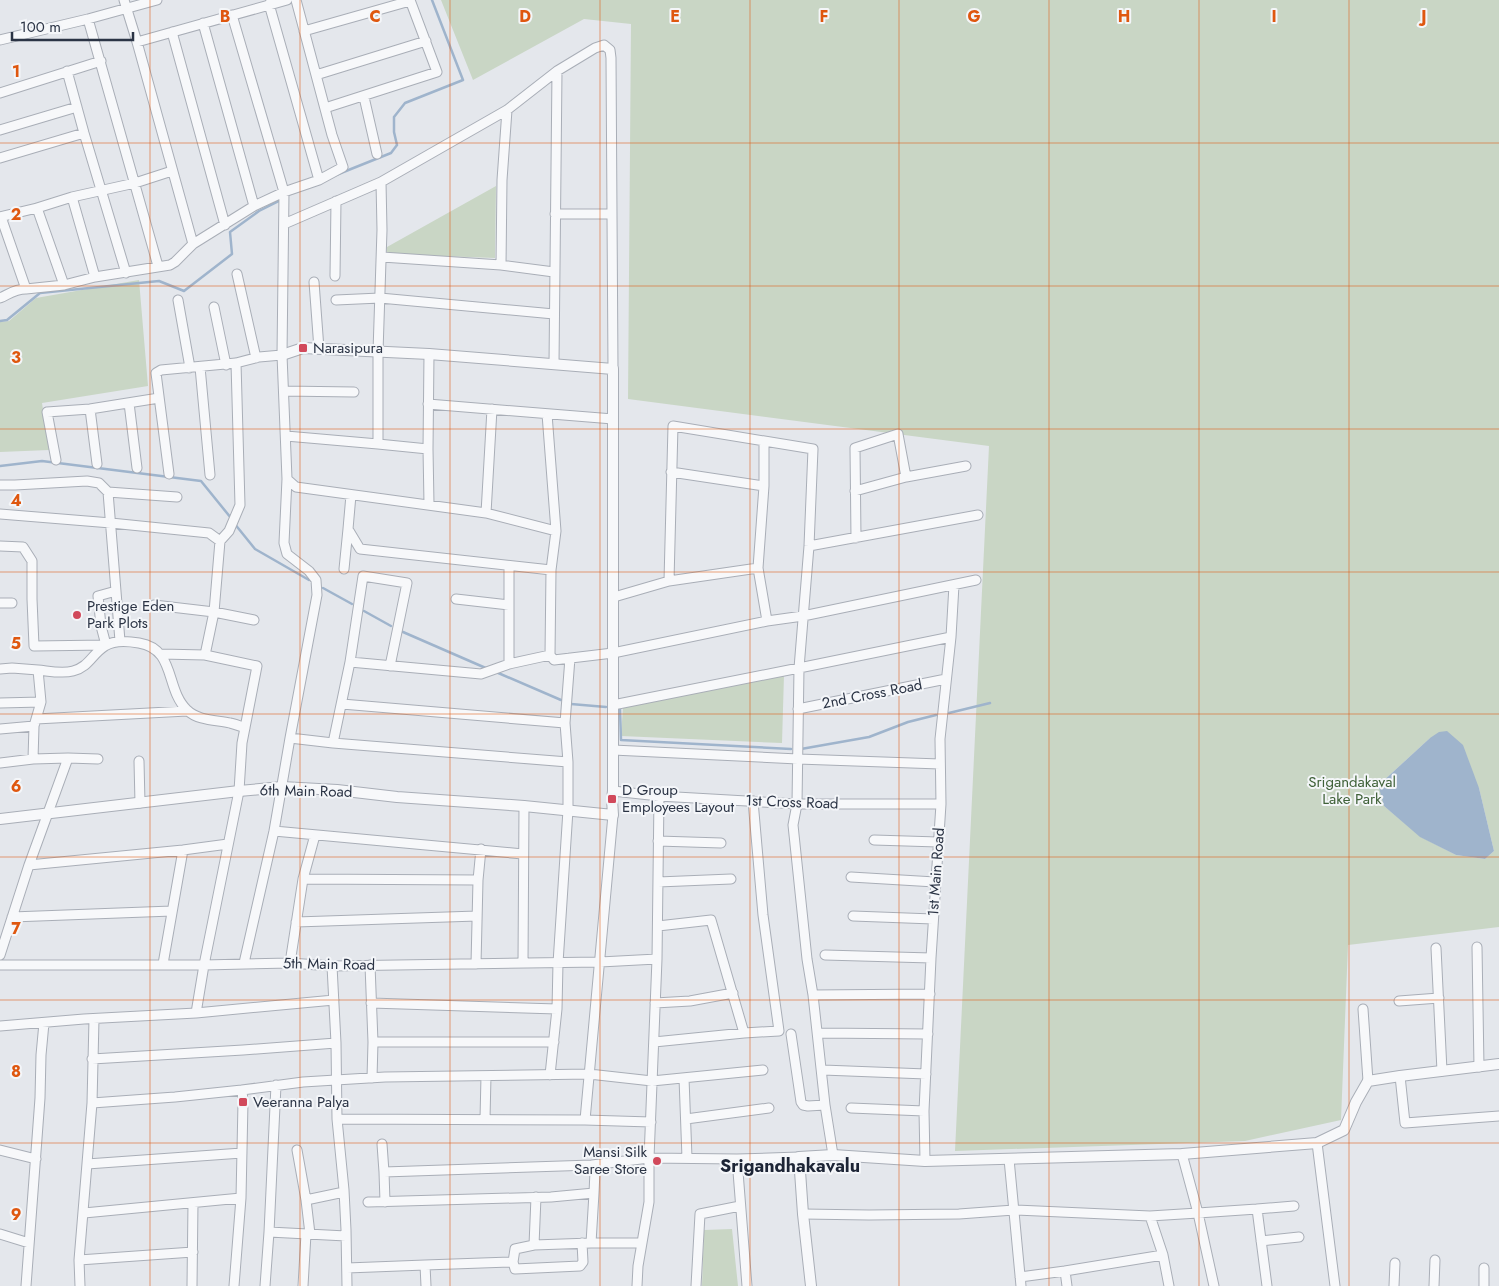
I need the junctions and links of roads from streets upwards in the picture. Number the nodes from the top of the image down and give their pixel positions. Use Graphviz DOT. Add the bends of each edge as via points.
graph roads {
  1 [pos="157,0"];
  2 [pos="287,0"];
  3 [pos="296,0"];
  4 [pos="410,1"];
  5 [pos="125,4"];
  6 [pos="270,4"];
  7 [pos="232,15"];
  8 [pos="88,19"];
  9 [pos="203,23"];
  10 [pos="304,31"];
  11 [pos="172,32"];
  12 [pos="0,40"];
  13 [pos="426,41"];
  14 [pos="137,42"];
  15 [pos="101,61"];
  16 [pos="556,71"];
  17 [pos="67,72"];
  18 [pos="316,75"];
  19 [pos="0,93"];
  20 [pos="364,96"];
  21 [pos="77,107"];
  22 [pos="325,108"];
  23 [pos="507,110"];
  24 [pos="0,130"];
  25 [pos="84,133"];
  26 [pos="377,154"];
  27 [pos="0,158"];
  28 [pos="172,171"];
  29 [pos="319,180"];
  30 [pos="135,182"];
  31 [pos="381,182"];
  32 [pos="101,190"];
  33 [pos="284,193"];
  34 [pos="72,197"];
  35 [pos="336,202"];
  36 [pos="254,206"];
  37 [pos="37,208"];
  38 [pos="555,214"];
  39 [pos="612,214"];
  40 [pos="0,217"];
  41 [pos="284,222"];
  42 [pos="225,225"];
  43 [pos="193,244"];
  44 [pos="382,257"];
  45 [pos="501,265"];
  46 [pos="158,266"];
  47 [pos="554,272"];
  48 [pos="126,273"];
  49 [pos="236,274"];
  50 [pos="335,276"];
  51 [pos="95,277"];
  52 [pos="314,282"];
  53 [pos="64,285"];
  54 [pos="26,289"];
  55 [pos="0,298"];
  56 [pos="380,298"];
  57 [pos="178,300"];
  58 [pos="336,300"];
  59 [pos="214,307"];
  60 [pos="554,314"];
  61 [pos="319,349"];
  62 [pos="378,352"];
  63 [pos="429,354"];
  64 [pos="282,355"];
  65 [pos="256,358"];
  66 [pos="231,364"];
  67 [pos="554,364"];
  68 [pos="189,368"];
  69 [pos="200,368"];
  70 [pos="613,369"];
  71 [pos="284,391"];
  72 [pos="354,392"];
  73 [pos="159,398"];
  74 [pos="128,403"];
  75 [pos="428,404"];
  76 [pos="90,409"];
  77 [pos="492,409"];
  78 [pos="547,414"];
  79 [pos="613,419"];
  80 [pos="286,436"];
  81 [pos="764,442"];
  82 [pos="378,444"];
  83 [pos="428,449"];
  84 [pos="56,460"];
  85 [pos="97,464"];
  86 [pos="966,466"];
  87 [pos="137,468"];
  88 [pos="672,472"];
  89 [pos="169,474"];
  90 [pos="210,475"];
  91 [pos="906,478"];
  92 [pos="287,479"];
  93 [pos="0,485"];
  94 [pos="764,486"];
  95 [pos="855,491"];
  96 [pos="108,492"];
  97 [pos="351,495"];
  98 [pos="177,497"];
  99 [pos="429,504"];
  100 [pos="486,513"];
  101 [pos="0,514"];
  102 [pos="978,515"];
  103 [pos="111,523"];
  104 [pos="348,529"];
  105 [pos="556,531"];
  106 [pos="856,538"];
  107 [pos="220,541"];
  108 [pos="0,546"];
  109 [pos="809,546"];
  110 [pos="509,566"];
  111 [pos="758,568"];
  112 [pos="344,569"];
  113 [pos="550,570"];
  114 [pos="976,580"];
  115 [pos="669,581"];
  116 [pos="954,585"];
  117 [pos="116,591"];
  118 [pos="614,597"];
  119 [pos="456,599"];
  120 [pos="0,603"];
  121 [pos="12,603"];
  122 [pos="154,605"];
  123 [pos="509,605"];
  124 [pos="214,612"];
  125 [pos="803,616"];
  126 [pos="254,620"];
  127 [pos="767,621"];
  128 [pos="950,637"];
  129 [pos="120,642"];
  130 [pos="106,645"];
  131 [pos="613,653"];
  132 [pos="161,654"];
  133 [pos="205,655"];
  134 [pos="550,655"];
  135 [pos="570,658"];
  136 [pos="350,662"];
  137 [pos="509,664"];
  138 [pos="390,666"];
  139 [pos="799,668"];
  140 [pos="0,669"];
  141 [pos="38,670"];
  142 [pos="946,680"];
  143 [pos="41,702"];
  144 [pos="0,703"];
  145 [pos="342,704"];
  146 [pos="613,705"];
  147 [pos="798,709"];
  148 [pos="187,711"];
  149 [pos="35,722"];
  150 [pos="566,723"];
  151 [pos="245,728"];
  152 [pos="0,729"];
  153 [pos="290,738"];
  154 [pos="333,743"];
  155 [pos="613,750"];
  156 [pos="68,758"];
  157 [pos="33,759"];
  158 [pos="98,759"];
  159 [pos="798,759"];
  160 [pos="139,762"];
  161 [pos="568,762"];
  162 [pos="0,763"];
  163 [pos="940,764"];
  164 [pos="282,788"];
  165 [pos="239,791"];
  166 [pos="613,791"];
  167 [pos="659,796"];
  168 [pos="753,801"];
  169 [pos="140,803"];
  170 [pos="797,804"];
  171 [pos="941,804"];
  172 [pos="524,806"];
  173 [pos="568,810"];
  174 [pos="48,814"];
  175 [pos="613,816"];
  176 [pos="0,820"];
  177 [pos="274,831"];
  178 [pos="315,835"];
  179 [pos="874,840"];
  180 [pos="658,841"];
  181 [pos="938,842"];
  182 [pos="721,843"];
  183 [pos="228,844"];
  184 [pos="481,849"];
  185 [pos="183,850"];
  186 [pos="523,854"];
  187 [pos="29,865"];
  188 [pos="303,878"];
  189 [pos="850,878"];
  190 [pos="731,879"];
  191 [pos="478,880"];
  192 [pos="658,882"];
  193 [pos="935,882"];
  194 [pos="172,910"];
  195 [pos="478,916"];
  196 [pos="852,916"];
  197 [pos="12,917"];
  198 [pos="933,919"];
  199 [pos="296,922"];
  200 [pos="658,926"];
  201 [pos="1477,947"];
  202 [pos="1436,948"];
  203 [pos="825,954"];
  204 [pos="0,955"];
  205 [pos="931,958"];
  206 [pos="657,959"];
  207 [pos="558,962"];
  208 [pos="600,962"];
  209 [pos="244,963"];
  210 [pos="290,963"];
  211 [pos="523,963"];
  212 [pos="163,964"];
  213 [pos="476,964"];
  214 [pos="204,965"];
  215 [pos="0,966"];
  216 [pos="332,966"];
  217 [pos="370,966"];
  218 [pos="733,993"];
  219 [pos="813,994"];
  220 [pos="930,994"];
  221 [pos="1439,998"];
  222 [pos="334,1000"];
  223 [pos="1398,1001"];
  224 [pos="370,1003"];
  225 [pos="656,1003"];
  226 [pos="1363,1008"];
  227 [pos="557,1009"];
  228 [pos="196,1014"];
  229 [pos="94,1019"];
  230 [pos="44,1023"];
  231 [pos="0,1026"];
  232 [pos="744,1033"];
  233 [pos="818,1033"];
  234 [pos="791,1034"];
  235 [pos="928,1034"];
  236 [pos="373,1042"];
  237 [pos="554,1042"];
  238 [pos="654,1042"];
  239 [pos="336,1043"];
  240 [pos="92,1059"];
  241 [pos="1499,1064"];
  242 [pos="1479,1067"];
  243 [pos="763,1070"];
  244 [pos="822,1070"];
  245 [pos="1442,1071"];
  246 [pos="589,1074"];
  247 [pos="926,1074"];
  248 [pos="550,1075"];
  249 [pos="486,1076"];
  250 [pos="1400,1076"];
  251 [pos="372,1078"];
  252 [pos="684,1078"];
  253 [pos="336,1079"];
  254 [pos="652,1081"];
  255 [pos="1368,1081"];
  256 [pos="276,1085"];
  257 [pos="242,1090"];
  258 [pos="92,1103"];
  259 [pos="825,1105"];
  260 [pos="769,1108"];
  261 [pos="851,1108"];
  262 [pos="924,1111"];
  263 [pos="1499,1116"];
  264 [pos="336,1119"];
  265 [pos="485,1119"];
  266 [pos="585,1120"];
  267 [pos="686,1120"];
  268 [pos="651,1122"];
  269 [pos="1317,1143"];
  270 [pos="382,1144"];
  271 [pos="0,1150"];
  272 [pos="297,1150"];
  273 [pos="242,1153"];
  274 [pos="1182,1154"];
  275 [pos="833,1155"];
  276 [pos="799,1157"];
  277 [pos="649,1158"];
  278 [pos="687,1158"];
  279 [pos="36,1159"];
  280 [pos="1009,1159"];
  281 [pos="737,1160"];
  282 [pos="925,1161"];
  283 [pos="87,1164"];
  284 [pos="592,1165"];
  285 [pos="384,1172"];
  286 [pos="344,1192"];
  287 [pos="594,1193"];
  288 [pos="536,1196"];
  289 [pos="241,1198"];
  290 [pos="306,1200"];
  291 [pos="368,1202"];
  292 [pos="386,1202"];
  293 [pos="193,1203"];
  294 [pos="740,1206"];
  295 [pos="1294,1206"];
  296 [pos="1014,1210"];
  297 [pos="1257,1210"];
  298 [pos="1198,1212"];
  299 [pos="84,1213"];
  300 [pos="803,1214"];
  301 [pos="1150,1216"];
  302 [pos="269,1232"];
  303 [pos="0,1234"];
  304 [pos="308,1234"];
  305 [pos="346,1236"];
  306 [pos="1299,1237"];
  307 [pos="1261,1241"];
  308 [pos="29,1243"];
  309 [pos="586,1243"];
  310 [pos="642,1243"];
  311 [pos="534,1245"];
  312 [pos="193,1252"];
  313 [pos="1163,1255"];
  314 [pos="80,1260"];
  315 [pos="1435,1260"];
  316 [pos="513,1262"];
  317 [pos="1395,1263"];
  318 [pos="425,1265"];
  319 [pos="347,1268"];
  320 [pos="1484,1268"];
  321 [pos="1066,1271"];
  322 [pos="1021,1282"];
  323 [pos="26,1286"];
  324 [pos="80,1286"];
  325 [pos="192,1286"];
  326 [pos="234,1286"];
  327 [pos="265,1286"];
  328 [pos="303,1286"];
  329 [pos="347,1286"];
  330 [pos="426,1286"];
  331 [pos="637,1286"];
  332 [pos="696,1286"];
  333 [pos="747,1286"];
  334 [pos="811,1286"];
  335 [pos="1067,1286"];
  336 [pos="1168,1286"];
  337 [pos="1214,1286"];
  338 [pos="1267,1286"];
  339 [pos="1335,1286"];
  340 [pos="1394,1286"];
  341 [pos="1434,1286"];
  342 [pos="1484,1286"];
  1 -- 5 [label="street"];
  2 -- 6 [label="street"];
  3 -- 10 [label="street"];
  4 -- 10 [label="street"];
  4 -- 13 [label="street"];
  5 -- 8 [label="street"];
  5 -- 14 [label="street"];
  6 -- 7 [label="street"];
  6 -- 29 [label="street"];
  7 -- 9 [label="street"];
  7 -- 33 [label="street"];
  8 -- 12 [label="street"];
  8 -- 15 [label="street"];
  9 -- 11 [label="street"];
  9 -- 36 [label="street"];
  10 -- 18 [label="street"];
  11 -- 14 [label="street"];
  11 -- 42 [label="street"];
  13 -- 18 [label="street"];
  13 -- 20 [label="street" via="437,72"];
  14 -- 28 [label="street"];
  15 -- 17 [label="street"];
  15 -- 30 [label="street"];
  16 -- 23 [label="street"];
  16 -- 38 [label="street"];
  16 -- 39 [label="street" via="596,48 604,46 610,50"];
  17 -- 19 [label="street"];
  17 -- 21 [label="street"];
  18 -- 22 [label="street"];
  20 -- 22 [label="street"];
  20 -- 26 [label="street"];
  21 -- 24 [label="street"];
  21 -- 25 [label="street"];
  22 -- 29 [label="street" via="343,167"];
  23 -- 31 [label="street"];
  23 -- 45 [label="street"];
  25 -- 27 [label="street"];
  25 -- 32 [label="street"];
  28 -- 30 [label="street"];
  28 -- 43 [label="street"];
  29 -- 33 [label="street"];
  30 -- 32 [label="street"];
  30 -- 46 [label="street"];
  31 -- 35 [label="street"];
  31 -- 44 [label="street"];
  32 -- 34 [label="street"];
  32 -- 48 [label="street"];
  33 -- 36 [label="street"];
  33 -- 41 [label="street"];
  34 -- 37 [label="street"];
  34 -- 51 [label="street"];
  35 -- 41 [label="street"];
  35 -- 50 [label="street"];
  36 -- 42 [label="street"];
  37 -- 40 [label="street"];
  37 -- 53 [label="street"];
  38 -- 39 [label="street"];
  38 -- 47 [label="street"];
  39 -- 70 [label="street"];
  40 -- 54 [label="street"];
  41 -- 64 [label="street"];
  42 -- 43 [label="street"];
  43 -- 46 [label="street" via="175,262"];
  44 -- 45 [label="street"];
  44 -- 56 [label="street"];
  45 -- 47 [label="street"];
  46 -- 48 [label="street"];
  47 -- 60 [label="street"];
  48 -- 51 [label="street"];
  49 -- 65 [label="street"];
  51 -- 53 [label="street"];
  52 -- 61 [label="street"];
  53 -- 54 [label="street"];
  54 -- 55 [label="street" via="12,291"];
  56 -- 58 [label="street"];
  56 -- 60 [label="street"];
  56 -- 62 [label="street"];
  57 -- 68 [label="street"];
  59 -- 66 [label="street"];
  60 -- 67 [label="street"];
  61 -- 62 [label="street"];
  61 -- 64 [label="street" via="303,348"];
  62 -- 63 [label="street"];
  62 -- 82 [label="street"];
  63 -- 67 [label="street"];
  63 -- 75 [label="street"];
  64 -- 65 [label="street"];
  64 -- 71 [label="street"];
  65 -- 66 [label="street"];
  66 -- 69 [label="street"];
  66 -- 107 [label="street" via="240,505"];
  67 -- 70 [label="street"];
  68 -- 69 [label="street"];
  68 -- 73 [label="street" via="156,373"];
  69 -- 90 [label="street"];
  70 -- 79 [label="street"];
  71 -- 72 [label="street"];
  71 -- 80 [label="street"];
  73 -- 74 [label="street"];
  73 -- 89 [label="street"];
  74 -- 76 [label="street"];
  74 -- 87 [label="street"];
  75 -- 77 [label="street"];
  75 -- 83 [label="street"];
  76 -- 84 [label="street" via="47,412"];
  76 -- 85 [label="street"];
  77 -- 78 [label="street"];
  77 -- 100 [label="street"];
  78 -- 79 [label="street"];
  78 -- 105 [label="street"];
  79 -- 118 [label="street"];
  80 -- 82 [label="street"];
  80 -- 92 [label="street"];
  81 -- 88 [label="street" via="672,426"];
  81 -- 94 [label="street"];
  81 -- 109 [label="street" via="814,449"];
  82 -- 83 [label="street"];
  83 -- 99 [label="street"];
  86 -- 91 [label="street"];
  88 -- 94 [label="street"];
  88 -- 115 [label="street"];
  91 -- 95 [label="street"];
  91 -- 95 [label="street" via="898,434 855,448"];
  92 -- 97 [label="street" via="296,487"];
  92 -- 153 [label="street" via="284,543 287,554 316,580 317,595"];
  93 -- 96 [label="street" via="87,481 99,483"];
  94 -- 111 [label="street"];
  95 -- 106 [label="street"];
  96 -- 98 [label="street"];
  96 -- 103 [label="street"];
  97 -- 99 [label="street"];
  97 -- 104 [label="street"];
  99 -- 100 [label="street"];
  100 -- 105 [label="street"];
  101 -- 103 [label="street"];
  102 -- 106 [label="street"];
  103 -- 107 [label="street" via="209,533"];
  103 -- 117 [label="street"];
  104 -- 110 [label="street" via="360,549"];
  104 -- 112 [label="street"];
  105 -- 113 [label="street"];
  106 -- 109 [label="street"];
  107 -- 124 [label="street"];
  108 -- 130 [label="street" via="24,547 32,561 34,646"];
  109 -- 125 [label="street"];
  110 -- 113 [label="street"];
  110 -- 123 [label="street"];
  111 -- 115 [label="street"];
  111 -- 127 [label="street"];
  113 -- 134 [label="street"];
  114 -- 116 [label="street"];
  115 -- 118 [label="street"];
  116 -- 125 [label="street"];
  116 -- 128 [label="street, 1st Main Road"];
  117 -- 129 [label="street"];
  117 -- 130 [label="street" via="98,596"];
  118 -- 131 [label="street"];
  119 -- 123 [label="street"];
  120 -- 121 [label="street"];
  122 -- 124 [label="street"];
  123 -- 137 [label="street"];
  124 -- 126 [label="street"];
  124 -- 133 [label="street"];
  125 -- 127 [label="street"];
  125 -- 139 [label="street"];
  127 -- 131 [label="street"];
  128 -- 139 [label="street"];
  128 -- 142 [label="street, 1st Main Road"];
  129 -- 130 [label="street"];
  129 -- 132 [label="street" via="140,643"];
  130 -- 141 [label="street" via="86,666 73,671"];
  131 -- 135 [label="street"];
  131 -- 146 [label="street"];
  132 -- 133 [label="street"];
  132 -- 148 [label="street"];
  133 -- 151 [label="street" via="257,666"];
  134 -- 135 [label="street" via="554,660"];
  134 -- 137 [label="street"];
  135 -- 150 [label="street"];
  136 -- 138 [label="street"];
  136 -- 138 [label="street" via="363,576 407,583"];
  136 -- 145 [label="street"];
  137 -- 138 [label="street" via="481,674"];
  139 -- 146 [label="street"];
  139 -- 147 [label="street"];
  140 -- 141 [label="street"];
  141 -- 143 [label="street"];
  142 -- 147 [label="street, 2nd Cross Road"];
  142 -- 163 [label="street, 1st Main Road"];
  143 -- 144 [label="street"];
  143 -- 149 [label="street"];
  145 -- 150 [label="street"];
  145 -- 154 [label="street"];
  146 -- 155 [label="street"];
  147 -- 159 [label="street"];
  148 -- 149 [label="street"];
  148 -- 151 [label="street"];
  149 -- 152 [label="street"];
  149 -- 157 [label="street"];
  150 -- 161 [label="street"];
  151 -- 165 [label="street"];
  153 -- 154 [label="street"];
  153 -- 164 [label="street"];
  154 -- 161 [label="street"];
  155 -- 159 [label="street"];
  155 -- 166 [label="street"];
  156 -- 157 [label="street"];
  156 -- 158 [label="street"];
  156 -- 174 [label="street"];
  157 -- 162 [label="street"];
  159 -- 163 [label="street"];
  159 -- 170 [label="street"];
  160 -- 169 [label="street"];
  161 -- 173 [label="street"];
  163 -- 171 [label="street, 1st Main Road"];
  164 -- 165 [label="street, 6th Main Road"];
  164 -- 172 [label="street, 6th Main Road"];
  164 -- 177 [label="street"];
  165 -- 169 [label="street, 6th Main Road"];
  165 -- 183 [label="street"];
  166 -- 167 [label="street, 1st Cross Road"];
  166 -- 175 [label="street"];
  167 -- 168 [label="street, 1st Cross Road"];
  167 -- 180 [label="street"];
  168 -- 170 [label="street, 1st Cross Road"];
  168 -- 232 [label="street" via="764,924 779,1031"];
  169 -- 174 [label="street, 6th Main Road"];
  170 -- 171 [label="street, 1st Cross Road"];
  170 -- 219 [label="street" via="793,825"];
  171 -- 181 [label="street, 1st Main Road"];
  172 -- 173 [label="street, 6th Main Road"];
  172 -- 186 [label="street"];
  173 -- 175 [label="street, 6th Main Road"];
  173 -- 207 [label="street"];
  174 -- 176 [label="street, 6th Main Road"];
  174 -- 187 [label="street"];
  175 -- 208 [label="street"];
  177 -- 178 [label="street"];
  177 -- 209 [label="street"];
  178 -- 184 [label="street"];
  178 -- 188 [label="street"];
  179 -- 181 [label="street"];
  180 -- 182 [label="street"];
  180 -- 192 [label="street"];
  181 -- 193 [label="street, 1st Main Road"];
  183 -- 185 [label="street"];
  183 -- 214 [label="street"];
  184 -- 186 [label="street"];
  184 -- 191 [label="street"];
  185 -- 187 [label="street"];
  185 -- 194 [label="street"];
  186 -- 211 [label="street"];
  187 -- 197 [label="street"];
  188 -- 191 [label="street"];
  188 -- 199 [label="street"];
  189 -- 193 [label="street"];
  190 -- 192 [label="street"];
  191 -- 195 [label="street"];
  192 -- 200 [label="street"];
  193 -- 198 [label="street, 1st Main Road"];
  194 -- 197 [label="street"];
  194 -- 212 [label="street"];
  195 -- 199 [label="street"];
  195 -- 213 [label="street"];
  196 -- 198 [label="street"];
  197 -- 204 [label="street"];
  198 -- 205 [label="street, 1st Main Road"];
  199 -- 210 [label="street"];
  200 -- 206 [label="street"];
  200 -- 218 [label="street" via="711,920"];
  201 -- 242 [label="street"];
  202 -- 221 [label="street"];
  203 -- 205 [label="street"];
  205 -- 220 [label="street, 1st Main Road"];
  206 -- 208 [label="street, 5th Main Road"];
  206 -- 225 [label="street"];
  207 -- 208 [label="street, 5th Main Road"];
  207 -- 211 [label="street, 5th Main Road"];
  207 -- 227 [label="street"];
  208 -- 246 [label="street"];
  209 -- 210 [label="street, 5th Main Road"];
  209 -- 214 [label="street, 5th Main Road"];
  210 -- 216 [label="street, 5th Main Road"];
  211 -- 213 [label="street, 5th Main Road"];
  212 -- 214 [label="street, 5th Main Road"];
  212 -- 215 [label="street, 5th Main Road"];
  213 -- 217 [label="street, 5th Main Road"];
  214 -- 228 [label="street"];
  216 -- 217 [label="street, 5th Main Road"];
  216 -- 222 [label="street"];
  217 -- 224 [label="street"];
  218 -- 225 [label="street" via="690,1002"];
  218 -- 232 [label="street"];
  219 -- 220 [label="street"];
  219 -- 233 [label="street"];
  220 -- 235 [label="street, 1st Main Road"];
  221 -- 223 [label="street"];
  221 -- 245 [label="street"];
  222 -- 228 [label="street"];
  222 -- 239 [label="street"];
  224 -- 227 [label="street"];
  224 -- 236 [label="street"];
  225 -- 238 [label="street"];
  226 -- 255 [label="street"];
  227 -- 237 [label="street"];
  228 -- 229 [label="street"];
  229 -- 230 [label="street"];
  229 -- 240 [label="street"];
  230 -- 231 [label="street"];
  230 -- 279 [label="street"];
  232 -- 238 [label="street"];
  233 -- 235 [label="street"];
  233 -- 244 [label="street"];
  234 -- 259 [label="street" via="801,1102 808,1106"];
  235 -- 247 [label="street, 1st Main Road"];
  236 -- 237 [label="street"];
  236 -- 251 [label="street"];
  237 -- 248 [label="street"];
  238 -- 254 [label="street"];
  239 -- 240 [label="street"];
  239 -- 253 [label="street"];
  240 -- 258 [label="street"];
  241 -- 242 [label="street"];
  242 -- 245 [label="street"];
  243 -- 252 [label="street"];
  244 -- 247 [label="street"];
  244 -- 259 [label="street"];
  245 -- 250 [label="street"];
  246 -- 248 [label="street"];
  246 -- 254 [label="street"];
  246 -- 266 [label="street"];
  247 -- 262 [label="street, 1st Main Road"];
  248 -- 249 [label="street"];
  249 -- 251 [label="street"];
  249 -- 265 [label="street"];
  250 -- 255 [label="street"];
  250 -- 263 [label="street" via="1405,1123"];
  251 -- 253 [label="street"];
  252 -- 254 [label="street"];
  252 -- 267 [label="street"];
  253 -- 256 [label="street"];
  253 -- 264 [label="street"];
  254 -- 268 [label="street"];
  255 -- 269 [label="street" via="1344,1130"];
  256 -- 257 [label="street"];
  256 -- 302 [label="street"];
  257 -- 258 [label="street"];
  257 -- 273 [label="street"];
  258 -- 283 [label="street"];
  259 -- 275 [label="street"];
  260 -- 267 [label="street"];
  261 -- 262 [label="street"];
  262 -- 282 [label="street, 1st Main Road"];
  264 -- 265 [label="street"];
  264 -- 286 [label="street"];
  265 -- 266 [label="street"];
  266 -- 268 [label="street"];
  267 -- 278 [label="street"];
  268 -- 277 [label="street"];
  269 -- 274 [label="street"];
  269 -- 339 [label="street"];
  270 -- 285 [label="street"];
  271 -- 279 [label="street"];
  272 -- 290 [label="street"];
  273 -- 283 [label="street"];
  273 -- 289 [label="street"];
  274 -- 280 [label="street"];
  274 -- 298 [label="street"];
  275 -- 276 [label="street"];
  275 -- 282 [label="street"];
  276 -- 281 [label="street"];
  276 -- 300 [label="street"];
  277 -- 278 [label="street"];
  277 -- 284 [label="street"];
  277 -- 310 [label="street" via="649,1202"];
  278 -- 281 [label="street"];
  279 -- 308 [label="street"];
  280 -- 282 [label="street"];
  280 -- 296 [label="street"];
  281 -- 294 [label="street"];
  283 -- 299 [label="street"];
  284 -- 285 [label="street"];
  284 -- 287 [label="street" via="595,1171"];
  285 -- 292 [label="street"];
  286 -- 290 [label="street"];
  286 -- 305 [label="street"];
  287 -- 288 [label="street"];
  287 -- 309 [label="street"];
  288 -- 292 [label="street"];
  288 -- 311 [label="street"];
  289 -- 293 [label="street"];
  289 -- 326 [label="street"];
  290 -- 304 [label="street"];
  291 -- 292 [label="street"];
  293 -- 299 [label="street"];
  293 -- 312 [label="street"];
  294 -- 332 [label="street" via="700,1214"];
  294 -- 333 [label="street"];
  295 -- 297 [label="street"];
  296 -- 300 [label="street" via="959,1214"];
  296 -- 301 [label="street"];
  296 -- 322 [label="street"];
  297 -- 298 [label="street"];
  297 -- 307 [label="street"];
  298 -- 301 [label="street"];
  298 -- 337 [label="street"];
  299 -- 314 [label="street"];
  300 -- 334 [label="street"];
  301 -- 313 [label="street"];
  302 -- 304 [label="street"];
  302 -- 327 [label="street"];
  303 -- 308 [label="street"];
  304 -- 305 [label="street"];
  304 -- 328 [label="street"];
  305 -- 319 [label="street"];
  306 -- 307 [label="street"];
  307 -- 338 [label="street"];
  308 -- 323 [label="street"];
  309 -- 310 [label="street"];
  309 -- 311 [label="street"];
  309 -- 316 [label="street" via="580,1266 515,1269"];
  310 -- 331 [label="street"];
  311 -- 316 [label="street" via="516,1249"];
  312 -- 314 [label="street"];
  312 -- 325 [label="street"];
  313 -- 321 [label="street"];
  313 -- 336 [label="street"];
  314 -- 324 [label="street"];
  315 -- 341 [label="street"];
  316 -- 318 [label="street"];
  317 -- 340 [label="street"];
  318 -- 319 [label="street"];
  318 -- 330 [label="street"];
  319 -- 329 [label="street"];
  320 -- 342 [label="street"];
  321 -- 322 [label="street"];
  321 -- 335 [label="street"];
}
